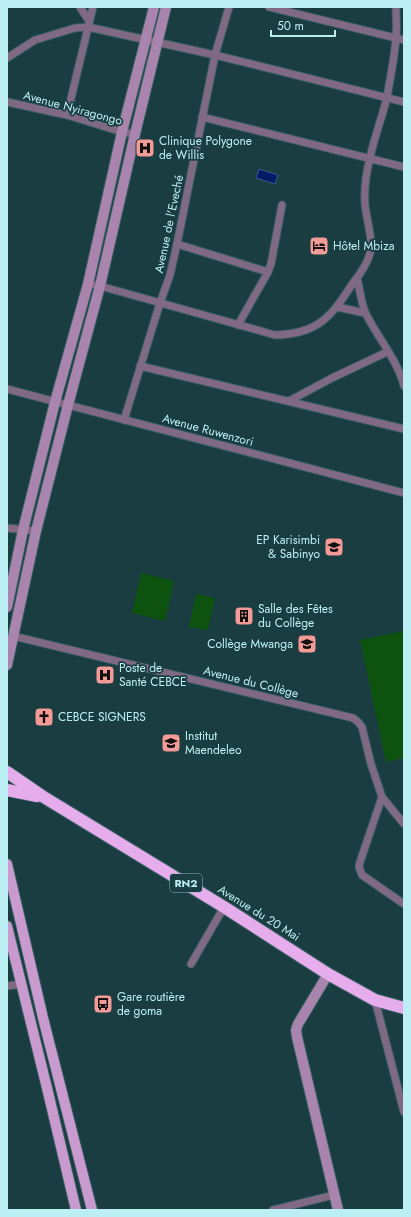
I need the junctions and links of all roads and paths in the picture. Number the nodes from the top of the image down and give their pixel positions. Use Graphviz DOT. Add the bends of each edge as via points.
graph roads {
  1 [pos="80,7"];
  2 [pos="93,7"];
  3 [pos="154,7"];
  4 [pos="166,7"];
  5 [pos="229,7"];
  6 [pos="269,7"];
  7 [pos="396,7"];
  8 [pos="89,24"];
  9 [pos="396,38"];
  10 [pos="145,39"];
  11 [pos="404,40"];
  12 [pos="157,41"];
  13 [pos="215,55"];
  14 [pos="7,58"];
  15 [pos="386,98"];
  16 [pos="7,102"];
  17 [pos="404,102"];
  18 [pos="67,116"];
  19 [pos="202,117"];
  20 [pos="122,132"];
  21 [pos="134,134"];
  22 [pos="370,159"];
  23 [pos="404,167"];
  24 [pos="282,205"];
  25 [pos="178,244"];
  26 [pos="268,272"];
  27 [pos="357,278"];
  28 [pos="88,284"];
  29 [pos="100,286"];
  30 [pos="160,303"];
  31 [pos="337,307"];
  32 [pos="365,313"];
  33 [pos="238,325"];
  34 [pos="387,352"];
  35 [pos="140,366"];
  36 [pos="404,386"];
  37 [pos="7,389"];
  38 [pos="289,401"];
  39 [pos="55,402"];
  40 [pos="68,405"];
  41 [pos="124,420"];
  42 [pos="404,429"];
  43 [pos="404,492"];
  44 [pos="32,501"];
  45 [pos="43,503"];
  46 [pos="7,528"];
  47 [pos="23,530"];
  48 [pos="36,531"];
  49 [pos="7,607"];
  50 [pos="13,636"];
  51 [pos="7,665"];
  52 [pos="7,772"];
  53 [pos="7,790"];
  54 [pos="42,796"];
  55 [pos="382,797"];
  56 [pos="404,824"];
  57 [pos="7,864"];
  58 [pos="404,904"];
  59 [pos="224,906"];
  60 [pos="7,926"];
  61 [pos="191,964"];
  62 [pos="328,974"];
  63 [pos="22,984"];
  64 [pos="7,986"];
  65 [pos="375,1000"];
  66 [pos="404,1008"];
  67 [pos="404,1112"];
  68 [pos="334,1195"];
  69 [pos="76,1210"];
  70 [pos="92,1210"];
  71 [pos="273,1210"];
  72 [pos="338,1210"];
  1 -- 8 [label="street"];
  2 -- 8 [label="street"];
  3 -- 10 [label="main road"];
  4 -- 12 [label="main road"];
  5 -- 13 [label="street, Avenue de l'Eveché"];
  6 -- 9 [label="street"];
  7 -- 9 [label="street"];
  8 -- 10 [label="street"];
  8 -- 14 [label="street" via="33,41"];
  8 -- 18 [label="street"];
  9 -- 11 [label="street"];
  9 -- 15 [label="street"];
  10 -- 12 [label="street"];
  10 -- 20 [label="main road"];
  12 -- 13 [label="street"];
  12 -- 21 [label="main road"];
  13 -- 15 [label="street"];
  13 -- 19 [label="street, Avenue de l'Eveché"];
  15 -- 17 [label="street"];
  15 -- 22 [label="street"];
  16 -- 18 [label="street, Avenue Nyiragongo"];
  18 -- 20 [label="street, Avenue Nyiragongo"];
  19 -- 22 [label="street"];
  19 -- 25 [label="street, Avenue de l'Eveché"];
  20 -- 21 [label="street, Avenue Nyiragongo"];
  20 -- 28 [label="main road"];
  21 -- 29 [label="main road"];
  22 -- 23 [label="street"];
  22 -- 27 [label="street" via="365,204 371,246 368,261"];
  24 -- 26 [label="street"];
  25 -- 26 [label="street"];
  25 -- 30 [label="street, Avenue de l'Eveché"];
  26 -- 33 [label="street"];
  27 -- 31 [label="street"];
  27 -- 32 [label="street"];
  28 -- 29 [label="street"];
  28 -- 39 [label="main road"];
  29 -- 30 [label="street"];
  29 -- 40 [label="main road"];
  30 -- 33 [label="street"];
  30 -- 35 [label="street, Avenue de l'Eveché"];
  31 -- 32 [label="street"];
  31 -- 33 [label="street" via="319,323 305,331 289,335 275,335"];
  32 -- 34 [label="street"];
  34 -- 36 [label="street"];
  34 -- 38 [label="street"];
  35 -- 38 [label="street"];
  35 -- 41 [label="street, Avenue de l'Eveché"];
  37 -- 39 [label="street, Avenue Ruwenzori"];
  38 -- 42 [label="street"];
  39 -- 40 [label="street, Avenue Ruwenzori"];
  39 -- 44 [label="main road"];
  40 -- 41 [label="street, Avenue Ruwenzori"];
  40 -- 45 [label="main road"];
  41 -- 43 [label="street, Avenue Ruwenzori"];
  44 -- 45 [label="main road"];
  44 -- 47 [label="main road"];
  45 -- 48 [label="main road"];
  46 -- 47 [label="street"];
  47 -- 48 [label="street"];
  47 -- 49 [label="main road"];
  48 -- 50 [label="main road"];
  50 -- 51 [label="main road"];
  50 -- 55 [label="street, Avenue du Collège" via="353,718 362,726"];
  52 -- 54 [label="highway, RN2"];
  53 -- 54 [label="highway, RN2"];
  54 -- 59 [label="highway, Avenue du 20 Mai / RN2"];
  55 -- 56 [label="street"];
  55 -- 58 [label="street" via="360,862 360,871"];
  57 -- 70 [label="main road"];
  59 -- 61 [label="street"];
  59 -- 62 [label="highway, Avenue du 20 Mai / RN2"];
  60 -- 63 [label="main road"];
  62 -- 65 [label="highway, Avenue du 20 Mai / RN2"];
  62 -- 68 [label="main road" via="296,1030"];
  63 -- 64 [label="street"];
  63 -- 69 [label="main road"];
  65 -- 66 [label="highway, Avenue du 20 Mai / RN2"];
  65 -- 67 [label="street"];
  68 -- 71 [label="street"];
  68 -- 72 [label="main road"];
}
